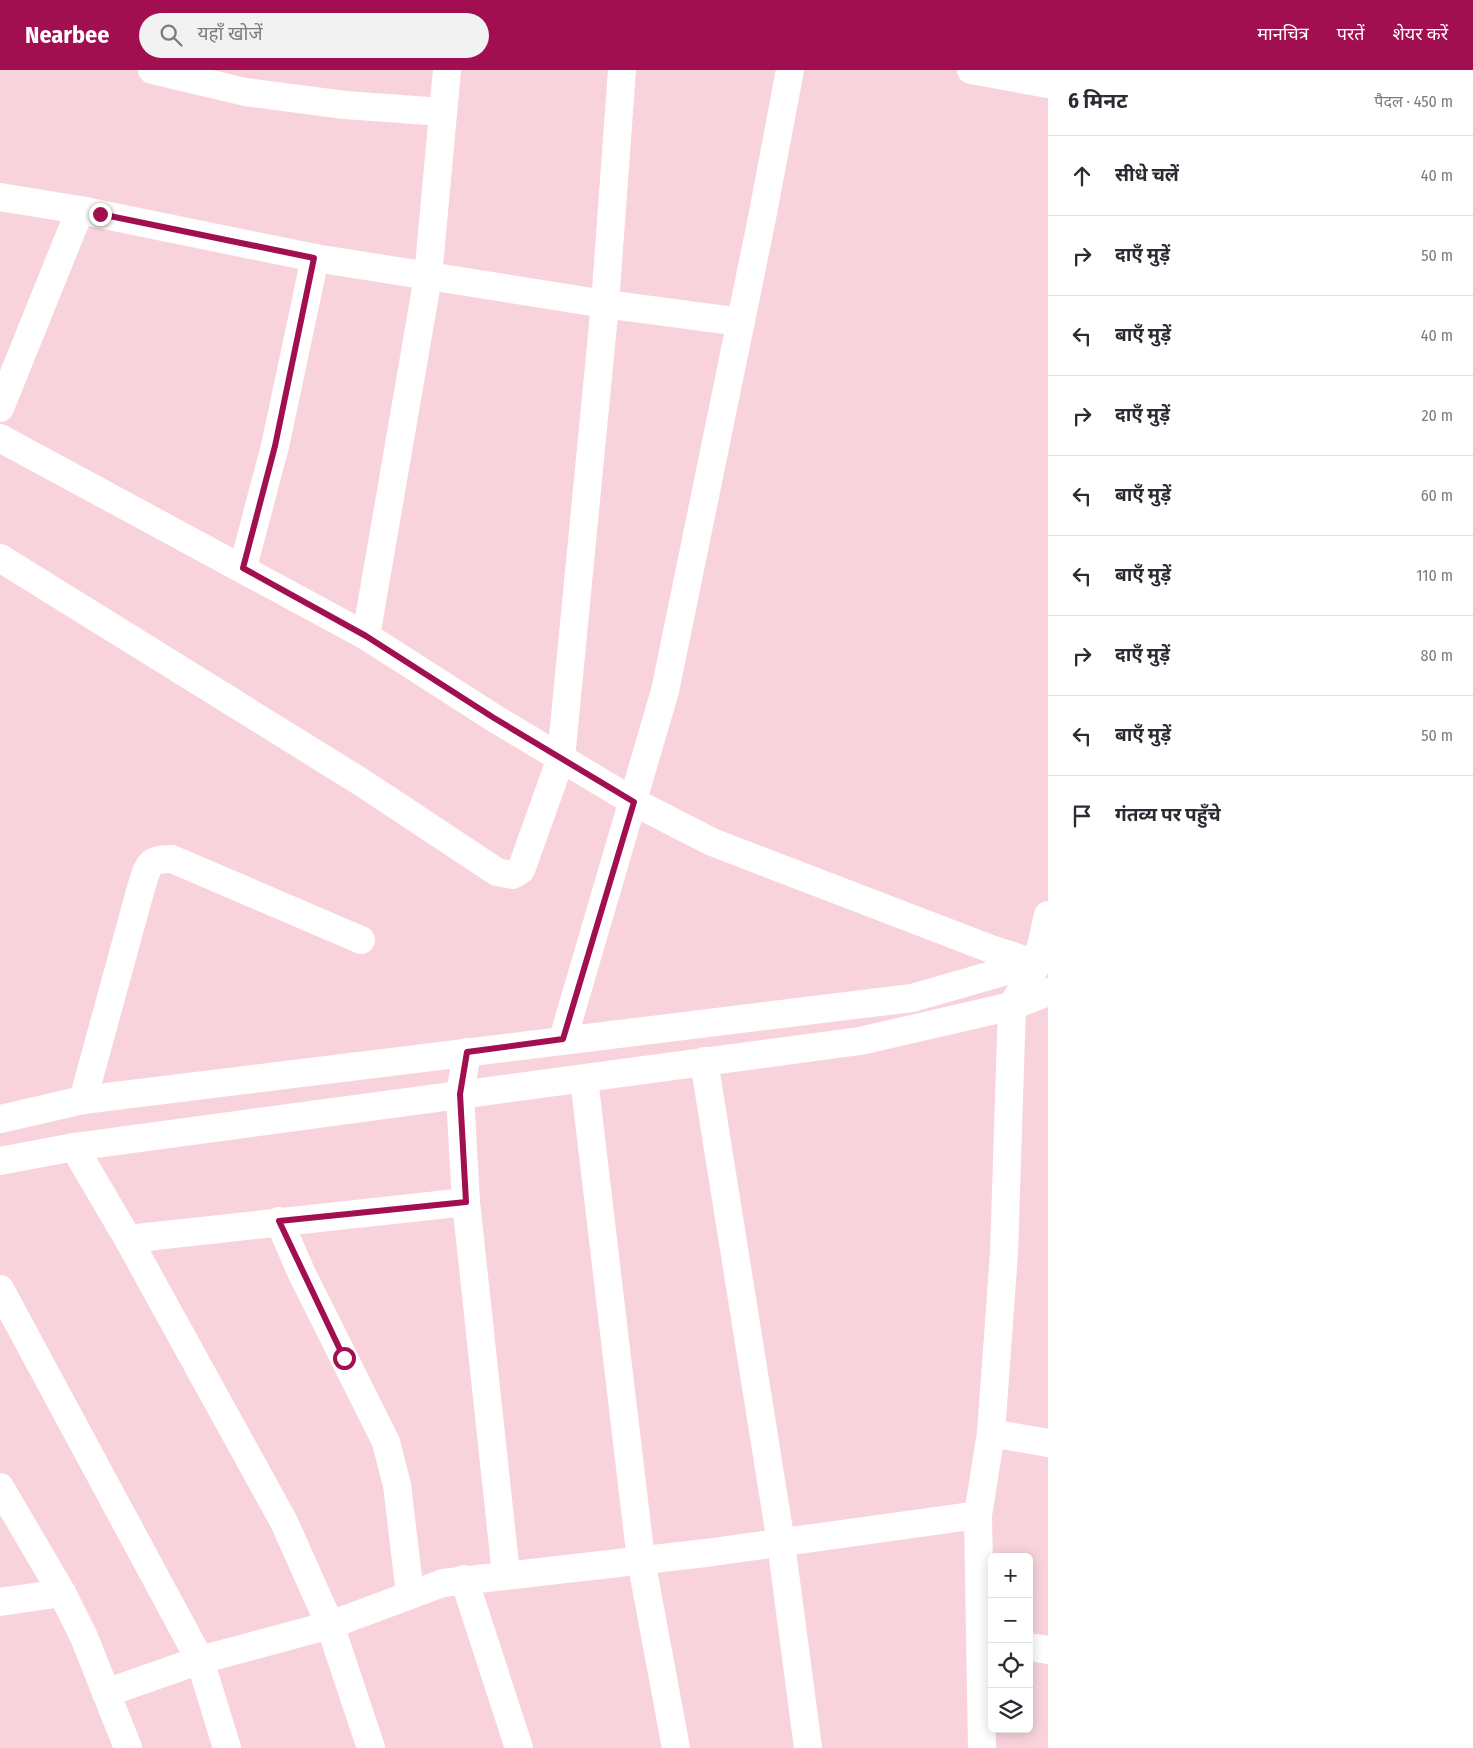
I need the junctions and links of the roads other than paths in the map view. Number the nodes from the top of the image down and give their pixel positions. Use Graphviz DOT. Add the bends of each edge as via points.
graph roads {
  1 [pos="152,70"];
  2 [pos="447,70"];
  3 [pos="622,70"];
  4 [pos="790,70"];
  5 [pos="972,70"];
  6 [pos="1048,84"];
  7 [pos="444,112"];
  8 [pos="0,197"];
  9 [pos="80,210"];
  10 [pos="314,258"];
  11 [pos="428,277"];
  12 [pos="606,304"];
  13 [pos="742,322"];
  14 [pos="0,408"];
  15 [pos="0,438"];
  16 [pos="0,558"];
  17 [pos="243,568"];
  18 [pos="366,636"];
  19 [pos="561,758"];
  20 [pos="634,802"];
  21 [pos="1048,915"];
  22 [pos="361,940"];
  23 [pos="1042,961"];
  24 [pos="1048,992"];
  25 [pos="1012,1006"];
  26 [pos="563,1039"];
  27 [pos="467,1052"];
  28 [pos="704,1061"];
  29 [pos="584,1079"];
  30 [pos="460,1094"];
  31 [pos="83,1100"];
  32 [pos="0,1119"];
  33 [pos="74,1146"];
  34 [pos="0,1161"];
  35 [pos="466,1202"];
  36 [pos="279,1221"];
  37 [pos="128,1239"];
  38 [pos="0,1289"];
  39 [pos="991,1433"];
  40 [pos="1048,1443"];
  41 [pos="0,1487"];
  42 [pos="978,1515"];
  43 [pos="780,1542"];
  44 [pos="641,1560"];
  45 [pos="506,1574"];
  46 [pos="464,1579"];
  47 [pos="62,1593"];
  48 [pos="410,1594"];
  49 [pos="0,1602"];
  50 [pos="330,1625"];
  51 [pos="985,1641"];
  52 [pos="1033,1648"];
  53 [pos="1048,1650"];
  54 [pos="200,1660"];
  55 [pos="106,1693"];
  56 [pos="128,1748"];
  57 [pos="227,1748"];
  58 [pos="371,1748"];
  59 [pos="518,1748"];
  60 [pos="676,1748"];
  61 [pos="808,1748"];
  62 [pos="982,1748"];
  1 -- 7 [label="street" via="245,92 345,105"];
  2 -- 7 [label="street"];
  3 -- 12 [label="street"];
  4 -- 13 [label="street"];
  5 -- 6 [label="street"];
  7 -- 11 [label="street"];
  8 -- 9 [label="street"];
  9 -- 10 [label="street"];
  9 -- 14 [label="street"];
  10 -- 11 [label="street"];
  10 -- 17 [label="street" via="275,446"];
  11 -- 12 [label="street"];
  11 -- 18 [label="street"];
  12 -- 13 [label="street"];
  12 -- 19 [label="street"];
  13 -- 20 [label="street" via="665,691"];
  15 -- 17 [label="street"];
  16 -- 19 [label="street" via="361,782 497,872 513,875 521,870"];
  17 -- 18 [label="street"];
  18 -- 19 [label="street"];
  19 -- 20 [label="street"];
  20 -- 23 [label="street" via="712,842 991,949"];
  20 -- 26 [label="street"];
  21 -- 23 [label="street"];
  22 -- 31 [label="street" via="172,859 158,859 149,865"];
  23 -- 25 [label="street"];
  23 -- 26 [label="street" via="912,998"];
  24 -- 25 [label="street"];
  25 -- 28 [label="street" via="860,1041"];
  25 -- 39 [label="street" via="1004,1254"];
  26 -- 27 [label="street"];
  27 -- 30 [label="street"];
  27 -- 31 [label="street"];
  28 -- 29 [label="street"];
  28 -- 43 [label="street"];
  29 -- 30 [label="street"];
  29 -- 44 [label="street"];
  30 -- 33 [label="street"];
  30 -- 35 [label="street"];
  31 -- 32 [label="street"];
  33 -- 34 [label="street"];
  33 -- 37 [label="street"];
  35 -- 36 [label="street"];
  35 -- 45 [label="street"];
  36 -- 37 [label="street"];
  36 -- 48 [label="street" via="386,1442 397,1485"];
  37 -- 50 [label="street" via="284,1522"];
  38 -- 54 [label="street"];
  39 -- 40 [label="street"];
  39 -- 42 [label="street"];
  41 -- 47 [label="street"];
  42 -- 43 [label="street"];
  42 -- 51 [label="street"];
  43 -- 44 [label="street"];
  43 -- 61 [label="street"];
  44 -- 45 [label="street"];
  44 -- 60 [label="street"];
  45 -- 46 [label="street"];
  46 -- 48 [label="street"];
  46 -- 59 [label="street"];
  47 -- 49 [label="street"];
  47 -- 55 [label="street"];
  48 -- 50 [label="street"];
  50 -- 54 [label="street"];
  50 -- 58 [label="street"];
  51 -- 62 [label="street"];
  52 -- 53 [label="street"];
  54 -- 55 [label="street"];
  54 -- 57 [label="street"];
  55 -- 56 [label="street"];
}
